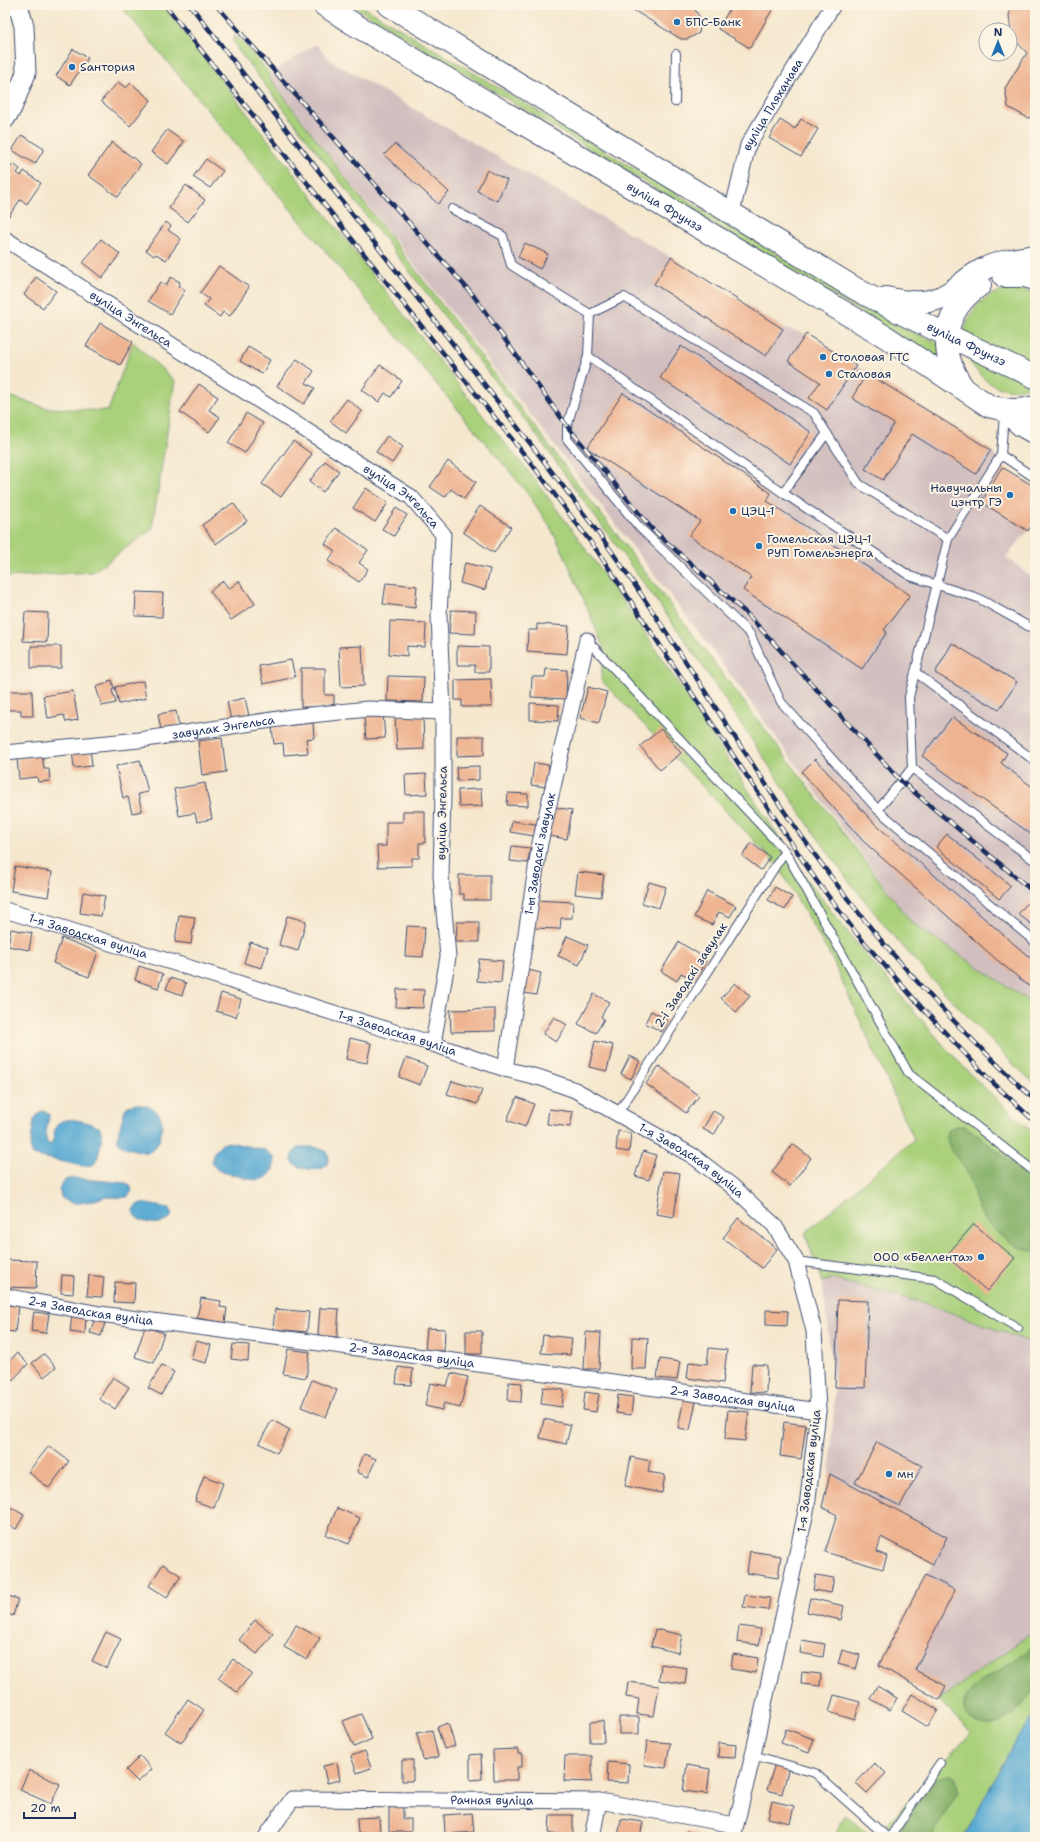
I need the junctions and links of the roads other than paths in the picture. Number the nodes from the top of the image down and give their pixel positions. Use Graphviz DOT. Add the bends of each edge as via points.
graph roads {
  1 [pos="18,5"];
  2 [pos="324,5"];
  3 [pos="389,5"];
  4 [pos="832,5"];
  5 [pos="676,54"];
  6 [pos="675,102"];
  7 [pos="5,119"];
  8 [pos="452,209"];
  9 [pos="732,212"];
  10 [pos="5,239"];
  11 [pos="1035,256"];
  12 [pos="1035,268"];
  13 [pos="1004,276"];
  14 [pos="1035,279"];
  15 [pos="856,289"];
  16 [pos="590,314"];
  17 [pos="947,335"];
  18 [pos="588,356"];
  19 [pos="1035,376"];
  20 [pos="963,387"];
  21 [pos="1035,407"];
  22 [pos="1004,410"];
  23 [pos="827,433"];
  24 [pos="1035,433"];
  25 [pos="1002,455"];
  26 [pos="1035,478"];
  27 [pos="783,493"];
  28 [pos="948,539"];
  29 [pos="937,585"];
  30 [pos="1035,630"];
  31 [pos="587,640"];
  32 [pos="915,672"];
  33 [pos="443,712"];
  34 [pos="5,753"];
  35 [pos="1035,761"];
  36 [pos="912,768"];
  37 [pos="878,810"];
  38 [pos="784,851"];
  39 [pos="1035,861"];
  40 [pos="5,910"];
  41 [pos="1035,942"];
  42 [pos="433,1044"];
  43 [pos="506,1070"];
  44 [pos="618,1113"];
  45 [pos="1035,1172"];
  46 [pos="796,1261"];
  47 [pos="5,1296"];
  48 [pos="1018,1328"];
  49 [pos="818,1411"];
  50 [pos="753,1755"];
  51 [pos="940,1763"];
  52 [pos="599,1801"];
  53 [pos="734,1831"];
  54 [pos="266,1837"];
  55 [pos="592,1837"];
  56 [pos="887,1837"];
  57 [pos="890,1837"];
  1 -- 7 [label="street" via="24,26 26,73"];
  2 -- 20 [label="main road, вуліца Фрунзэ" via="886,337"];
  3 -- 9 [label="main road, вуліца Фрунзэ"];
  4 -- 9 [label="street, вуліца Пляханава" via="748,145"];
  5 -- 6 [label="lane"];
  8 -- 16 [label="lane" via="503,236 510,265"];
  9 -- 15 [label="main road, вуліца Фрунзэ"];
  10 -- 33 [label="street, вуліца Энгельса" via="411,497 443,534 439,616"];
  11 -- 15 [label="main road, вуліца Фрунзэ" via="986,268 947,294 916,303 906,303"];
  12 -- 13 [label="main road"];
  13 -- 14 [label="main road"];
  13 -- 17 [label="main road" via="982,284 968,293 958,306"];
  15 -- 17 [label="main road, вуліца Фрунзэ"];
  16 -- 18 [label="lane"];
  16 -- 23 [label="lane" via="624,296 814,413"];
  17 -- 19 [label="main road, вуліца Фрунзэ"];
  17 -- 20 [label="main road" via="950,363"];
  18 -- 27 [label="lane"];
  18 -- 37 [label="lane" via="567,426 567,439 638,527 750,634 781,702"];
  20 -- 22 [label="main road, вуліца Фрунзэ" via="980,401"];
  21 -- 22 [label="main road, вуліца Фрунзэ" via="1026,410"];
  22 -- 24 [label="main road, вуліца Фрунзэ" via="1020,425"];
  22 -- 25 [label="lane"];
  23 -- 27 [label="lane"];
  23 -- 28 [label="lane" via="859,484"];
  25 -- 26 [label="lane"];
  25 -- 28 [label="lane"];
  27 -- 29 [label="lane" via="910,576"];
  28 -- 29 [label="lane"];
  29 -- 30 [label="lane" via="978,598"];
  29 -- 32 [label="lane"];
  31 -- 38 [label="lane"];
  31 -- 43 [label="street, 1-ы Заводскі завулак" via="540,843"];
  32 -- 35 [label="lane"];
  32 -- 36 [label="lane" via="909,697"];
  33 -- 34 [label="street, завулак Энгельса" via="368,709 292,717 139,740"];
  33 -- 42 [label="street, вуліца Энгельса" via="441,876 448,957"];
  36 -- 37 [label="lane"];
  36 -- 39 [label="lane"];
  37 -- 41 [label="lane"];
  38 -- 44 [label="lane, 2-і Заводскі завулак"];
  38 -- 45 [label="lane" via="909,1074"];
  40 -- 42 [label="street, 1-я Заводская вуліца"];
  42 -- 43 [label="street, 1-я Заводская вуліца"];
  43 -- 44 [label="street, 1-я Заводская вуліца" via="541,1078 575,1090"];
  44 -- 46 [label="street, 1-я Заводская вуліца" via="692,1156 732,1186 774,1225"];
  46 -- 48 [label="lane" via="935,1279"];
  46 -- 49 [label="street, 1-я Заводская вуліца" via="814,1332"];
  47 -- 49 [label="street, 2-я Заводская вуліца" via="100,1314"];
  49 -- 50 [label="street, 1-я Заводская вуліца" via="807,1507"];
  50 -- 53 [label="street, 1-я Заводская вуліца"];
  50 -- 56 [label="lane" via="815,1772"];
  51 -- 57 [label="lane"];
  52 -- 53 [label="street, Рачная вуліца"];
  52 -- 54 [label="street, Рачная вуліца" via="292,1799"];
  52 -- 55 [label="street"];
}
